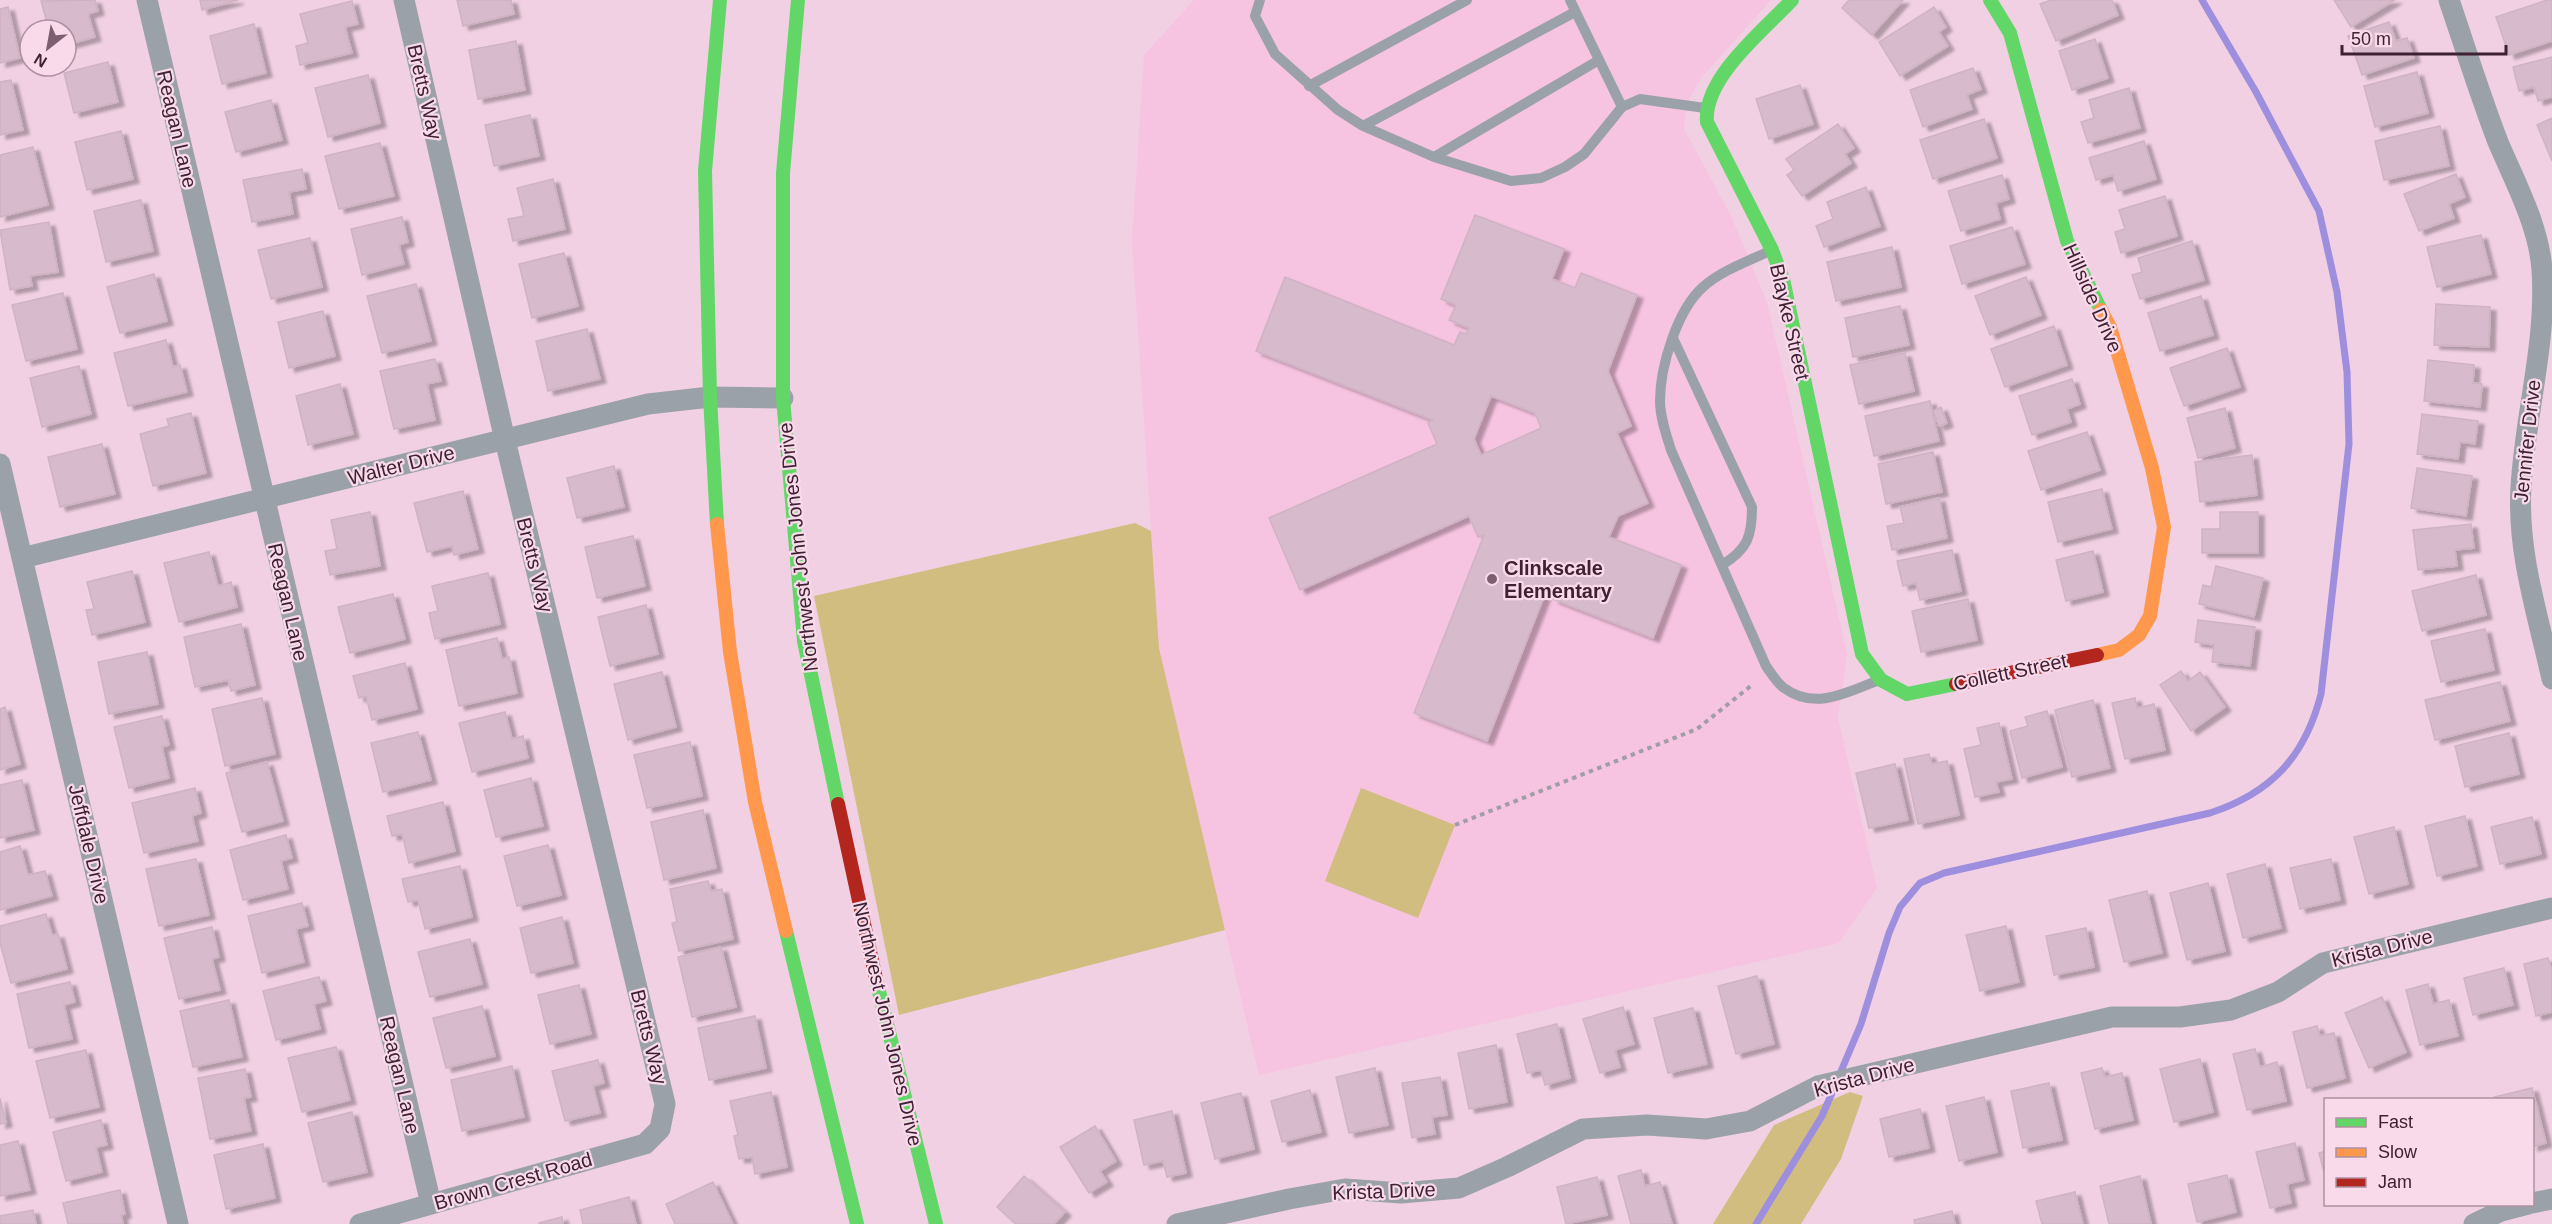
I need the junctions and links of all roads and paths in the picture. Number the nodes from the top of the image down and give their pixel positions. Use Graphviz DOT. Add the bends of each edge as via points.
graph roads {
  1 [pos="147,0"];
  2 [pos="404,0"];
  3 [pos="720,0"];
  4 [pos="798,0"];
  5 [pos="1260,0"];
  6 [pos="1467,0"];
  7 [pos="1570,0"];
  8 [pos="1792,0"];
  9 [pos="1990,0"];
  10 [pos="2449,0"];
  11 [pos="1575,12"];
  12 [pos="1599,60"];
  13 [pos="1309,86"];
  14 [pos="1622,106"];
  15 [pos="1706,108"];
  16 [pos="1364,126"];
  17 [pos="1434,157"];
  18 [pos="1772,250"];
  19 [pos="2547,309"];
  20 [pos="1673,338"];
  21 [pos="710,397"];
  22 [pos="783,398"];
  23 [pos="505,440"];
  24 [pos="0,464"];
  25 [pos="263,499"];
  26 [pos="22,558"];
  27 [pos="1722,565"];
  28 [pos="2139,635"];
  29 [pos="2548,643"];
  30 [pos="2552,679"];
  31 [pos="1881,680"];
  32 [pos="1752,685"];
  33 [pos="1455,825"];
  34 [pos="2552,908"];
  35 [pos="660,1129"];
  36 [pos="2552,1199"];
  37 [pos="2534,1203"];
  38 [pos="431,1204"];
  39 [pos="2520,1206"];
  40 [pos="178,1224"];
  41 [pos="360,1224"];
  42 [pos="857,1224"];
  43 [pos="936,1224"];
  44 [pos="1177,1224"];
  45 [pos="2474,1224"];
  1 -- 25 [label="street, Reagan Lane"];
  2 -- 23 [label="street, Bretts Way"];
  3 -- 21 [label="main road" via="705,171"];
  4 -- 22 [label="main road, Northwest John Jones Drive" via="783,173"];
  5 -- 13 [label="lane" via="1254,16 1275,54"];
  6 -- 13 [label="lane"];
  7 -- 11 [label="lane"];
  8 -- 15 [label="main road" via="1722,78"];
  9 -- 28 [label="main road, Hillside Drive" via="2010,33 2067,241 2110,327 2152,468 2164,527 2150,616"];
  10 -- 19 [label="street, Jennifer Drive" via="2531,219"];
  11 -- 12 [label="lane"];
  11 -- 16 [label="lane"];
  12 -- 14 [label="lane"];
  12 -- 17 [label="lane"];
  13 -- 16 [label="lane"];
  14 -- 15 [label="lane" via="1640,99"];
  14 -- 17 [label="lane" via="1584,154 1540,178 1511,181"];
  15 -- 18 [label="main road, Blayke Street" via="1711,136"];
  16 -- 17 [label="lane"];
  18 -- 20 [label="lane" via="1702,287 1683,314"];
  18 -- 31 [label="main road, Blayke Street" via="1783,279 1862,654"];
  19 -- 29 [label="street, Jennifer Drive" via="2520,517 2522,553"];
  20 -- 27 [label="lane" via="1663,372 1660,402 1664,426"];
  20 -- 27 [label="lane" via="1752,507 1752,533 1735,557"];
  21 -- 22 [label="street, Walter Drive"];
  21 -- 23 [label="street, Walter Drive" via="648,404"];
  21 -- 42 [label="main road" via="730,652 755,802"];
  22 -- 43 [label="main road, Northwest John Jones Drive" via="804,641 870,956"];
  23 -- 25 [label="street, Walter Drive"];
  23 -- 35 [label="street, Bretts Way" via="665,1104"];
  24 -- 26 [label="street, Jeffdale Drive"];
  25 -- 26 [label="street, Walter Drive"];
  25 -- 38 [label="street, Reagan Lane"];
  26 -- 40 [label="street, Jeffdale Drive"];
  27 -- 31 [label="lane" via="1766,666 1784,688 1807,698 1831,699"];
  28 -- 31 [label="main road, Collett Street" via="2119,650 1907,694"];
  29 -- 30 [label="street, Jennifer Drive"];
  32 -- 33 [label="path" via="1697,729"];
  34 -- 44 [label="street, Krista Drive" via="2322,963 2278,992 2231,1010 2180,1017 2112,1017 1818,1086 1750,1121 1706,1129 1647,1125 1583,1129 1459,1188 1401,1193 1345,1189"];
  35 -- 38 [label="street, Brown Crest Road" via="645,1144"];
  36 -- 37 [label="street"];
  38 -- 41 [label="street, Brown Crest Road"];
  39 -- 45 [label="street"];
}
